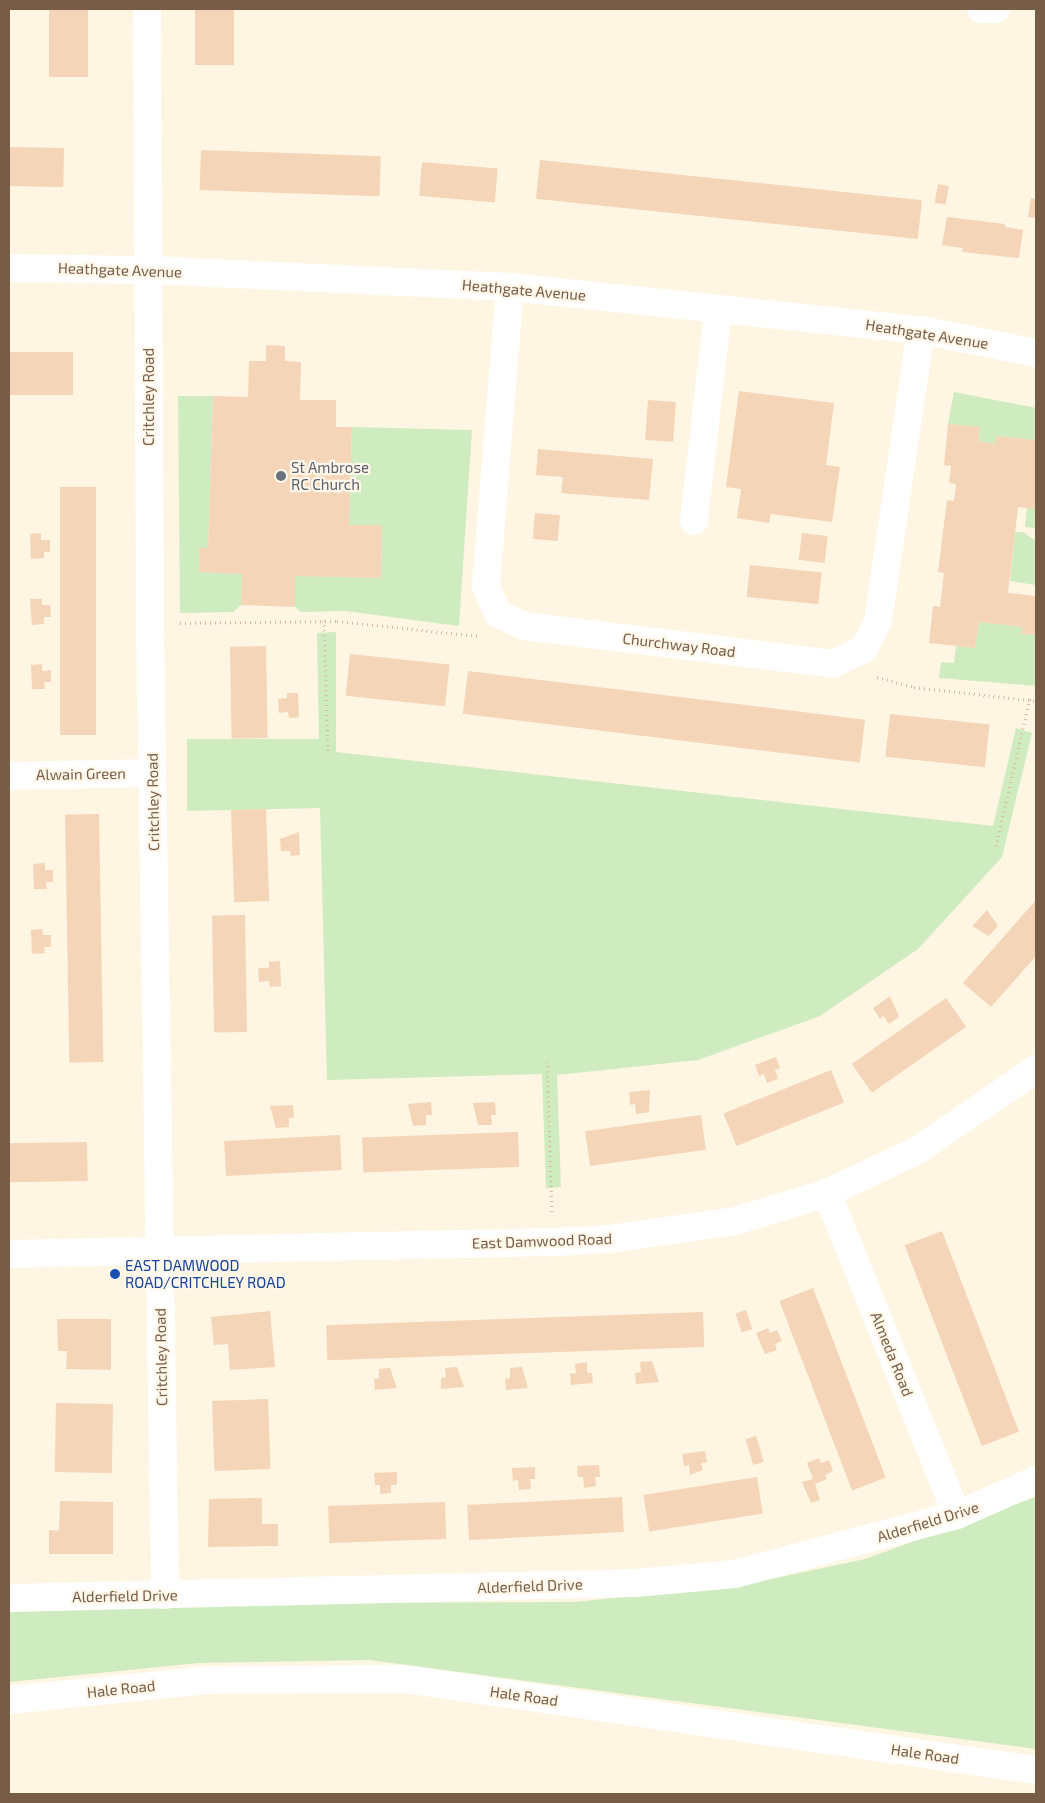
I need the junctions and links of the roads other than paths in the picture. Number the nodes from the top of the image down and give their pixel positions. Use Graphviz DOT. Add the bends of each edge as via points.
graph roads {
  1 [pos="147,9"];
  2 [pos="981,9"];
  3 [pos="996,9"];
  4 [pos="9,268"];
  5 [pos="148,270"];
  6 [pos="510,287"];
  7 [pos="718,309"];
  8 [pos="921,330"];
  9 [pos="1036,353"];
  10 [pos="694,521"];
  11 [pos="152,773"];
  12 [pos="9,776"];
  13 [pos="1036,1070"];
  14 [pos="827,1193"];
  15 [pos="160,1252"];
  16 [pos="9,1254"];
  17 [pos="1036,1480"];
  18 [pos="957,1515"];
  19 [pos="165,1595"];
  20 [pos="9,1598"];
  21 [pos="9,1700"];
  22 [pos="1036,1770"];
  1 -- 5 [label="street, Critchley Road"];
  2 -- 3 [label="street"];
  4 -- 5 [label="street, Heathgate Avenue"];
  5 -- 6 [label="street, Heathgate Avenue"];
  5 -- 11 [label="street, Critchley Road"];
  6 -- 7 [label="street, Heathgate Avenue"];
  6 -- 8 [label="street, Churchway Road" via="486,586 498,614 526,626 833,664 864,650 878,621"];
  7 -- 8 [label="street, Heathgate Avenue"];
  7 -- 10 [label="street"];
  8 -- 9 [label="street, Heathgate Avenue"];
  11 -- 12 [label="street, Alwain Green"];
  11 -- 15 [label="street, Critchley Road"];
  13 -- 14 [label="street, East Damwood Road" via="918,1150"];
  14 -- 15 [label="street, East Damwood Road" via="735,1221 609,1239"];
  14 -- 18 [label="street, Almeda Road"];
  15 -- 16 [label="street, East Damwood Road"];
  15 -- 19 [label="street, Critchley Road"];
  17 -- 18 [label="street, Alderfield Drive"];
  18 -- 19 [label="street, Alderfield Drive" via="735,1574 636,1583"];
  19 -- 20 [label="street, Alderfield Drive"];
  21 -- 22 [label="street, Hale Road" via="210,1680 404,1679"];
}
